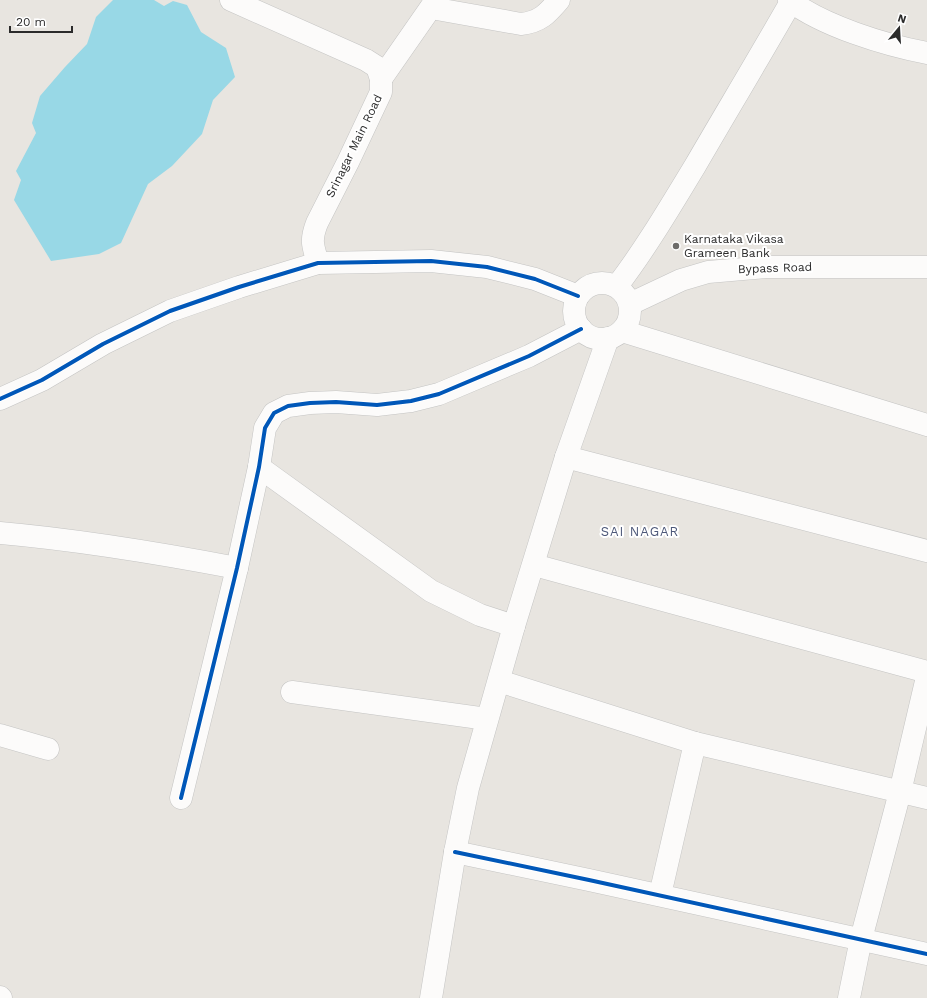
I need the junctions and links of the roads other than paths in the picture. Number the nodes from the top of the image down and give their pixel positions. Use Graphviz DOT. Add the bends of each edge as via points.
graph roads {
  1 [pos="231,0"];
  2 [pos="559,0"];
  3 [pos="790,1"];
  4 [pos="434,4"];
  5 [pos="927,53"];
  6 [pos="382,80"];
  7 [pos="318,263"];
  8 [pos="927,267"];
  9 [pos="623,295"];
  10 [pos="578,296"];
  11 [pos="581,329"];
  12 [pos="615,335"];
  13 [pos="0,400"];
  14 [pos="927,425"];
  15 [pos="566,457"];
  16 [pos="259,467"];
  17 [pos="0,533"];
  18 [pos="927,551"];
  19 [pos="534,566"];
  20 [pos="237,568"];
  21 [pos="514,626"];
  22 [pos="927,672"];
  23 [pos="927,677"];
  24 [pos="499,681"];
  25 [pos="292,692"];
  26 [pos="487,719"];
  27 [pos="0,735"];
  28 [pos="695,743"];
  29 [pos="48,750"];
  30 [pos="900,792"];
  31 [pos="181,798"];
  32 [pos="927,798"];
  33 [pos="455,852"];
  34 [pos="660,895"];
  35 [pos="861,939"];
  36 [pos="927,954"];
  37 [pos="431,998"];
  38 [pos="849,998"];
  1 -- 6 [label="street, Srinagar Main Road" via="366,60 377,67"];
  2 -- 4 [label="street" via="547,15 532,23 521,24"];
  3 -- 5 [label="street" via="824,22 866,37"];
  3 -- 9 [label="street" via="686,181 638,258"];
  4 -- 6 [label="street"];
  6 -- 7 [label="street, Srinagar Main Road" via="380,92 315,228 312,244"];
  7 -- 10 [label="street" via="431,261 487,267 535,278"];
  7 -- 13 [label="street" via="170,311"];
  8 -- 9 [label="street, Bypass Road" via="766,267 708,272"];
  9 -- 10 [label="street" via="608,283 598,283 581,291"];
  9 -- 12 [label="street" via="630,314 628,323"];
  10 -- 11 [label="street" via="574,305 574,315"];
  11 -- 12 [label="street" via="588,335 598,338"];
  11 -- 16 [label="street" via="488,374 418,400 377,405 336,402 288,406 274,413 265,428"];
  12 -- 14 [label="street"];
  12 -- 15 [label="street"];
  15 -- 18 [label="street"];
  15 -- 19 [label="street"];
  16 -- 20 [label="street"];
  16 -- 21 [label="street" via="430,591 480,615"];
  17 -- 20 [label="street" via="102,544"];
  19 -- 21 [label="street"];
  19 -- 22 [label="street"];
  20 -- 31 [label="street"];
  21 -- 24 [label="street"];
  23 -- 30 [label="street"];
  24 -- 26 [label="street"];
  24 -- 28 [label="street"];
  25 -- 26 [label="street"];
  26 -- 33 [label="street" via="468,788"];
  27 -- 29 [label="street"];
  28 -- 30 [label="street"];
  28 -- 34 [label="street"];
  30 -- 32 [label="street"];
  30 -- 35 [label="street"];
  33 -- 34 [label="street"];
  33 -- 37 [label="street"];
  34 -- 35 [label="street"];
  35 -- 36 [label="street"];
  35 -- 38 [label="street"];
}
